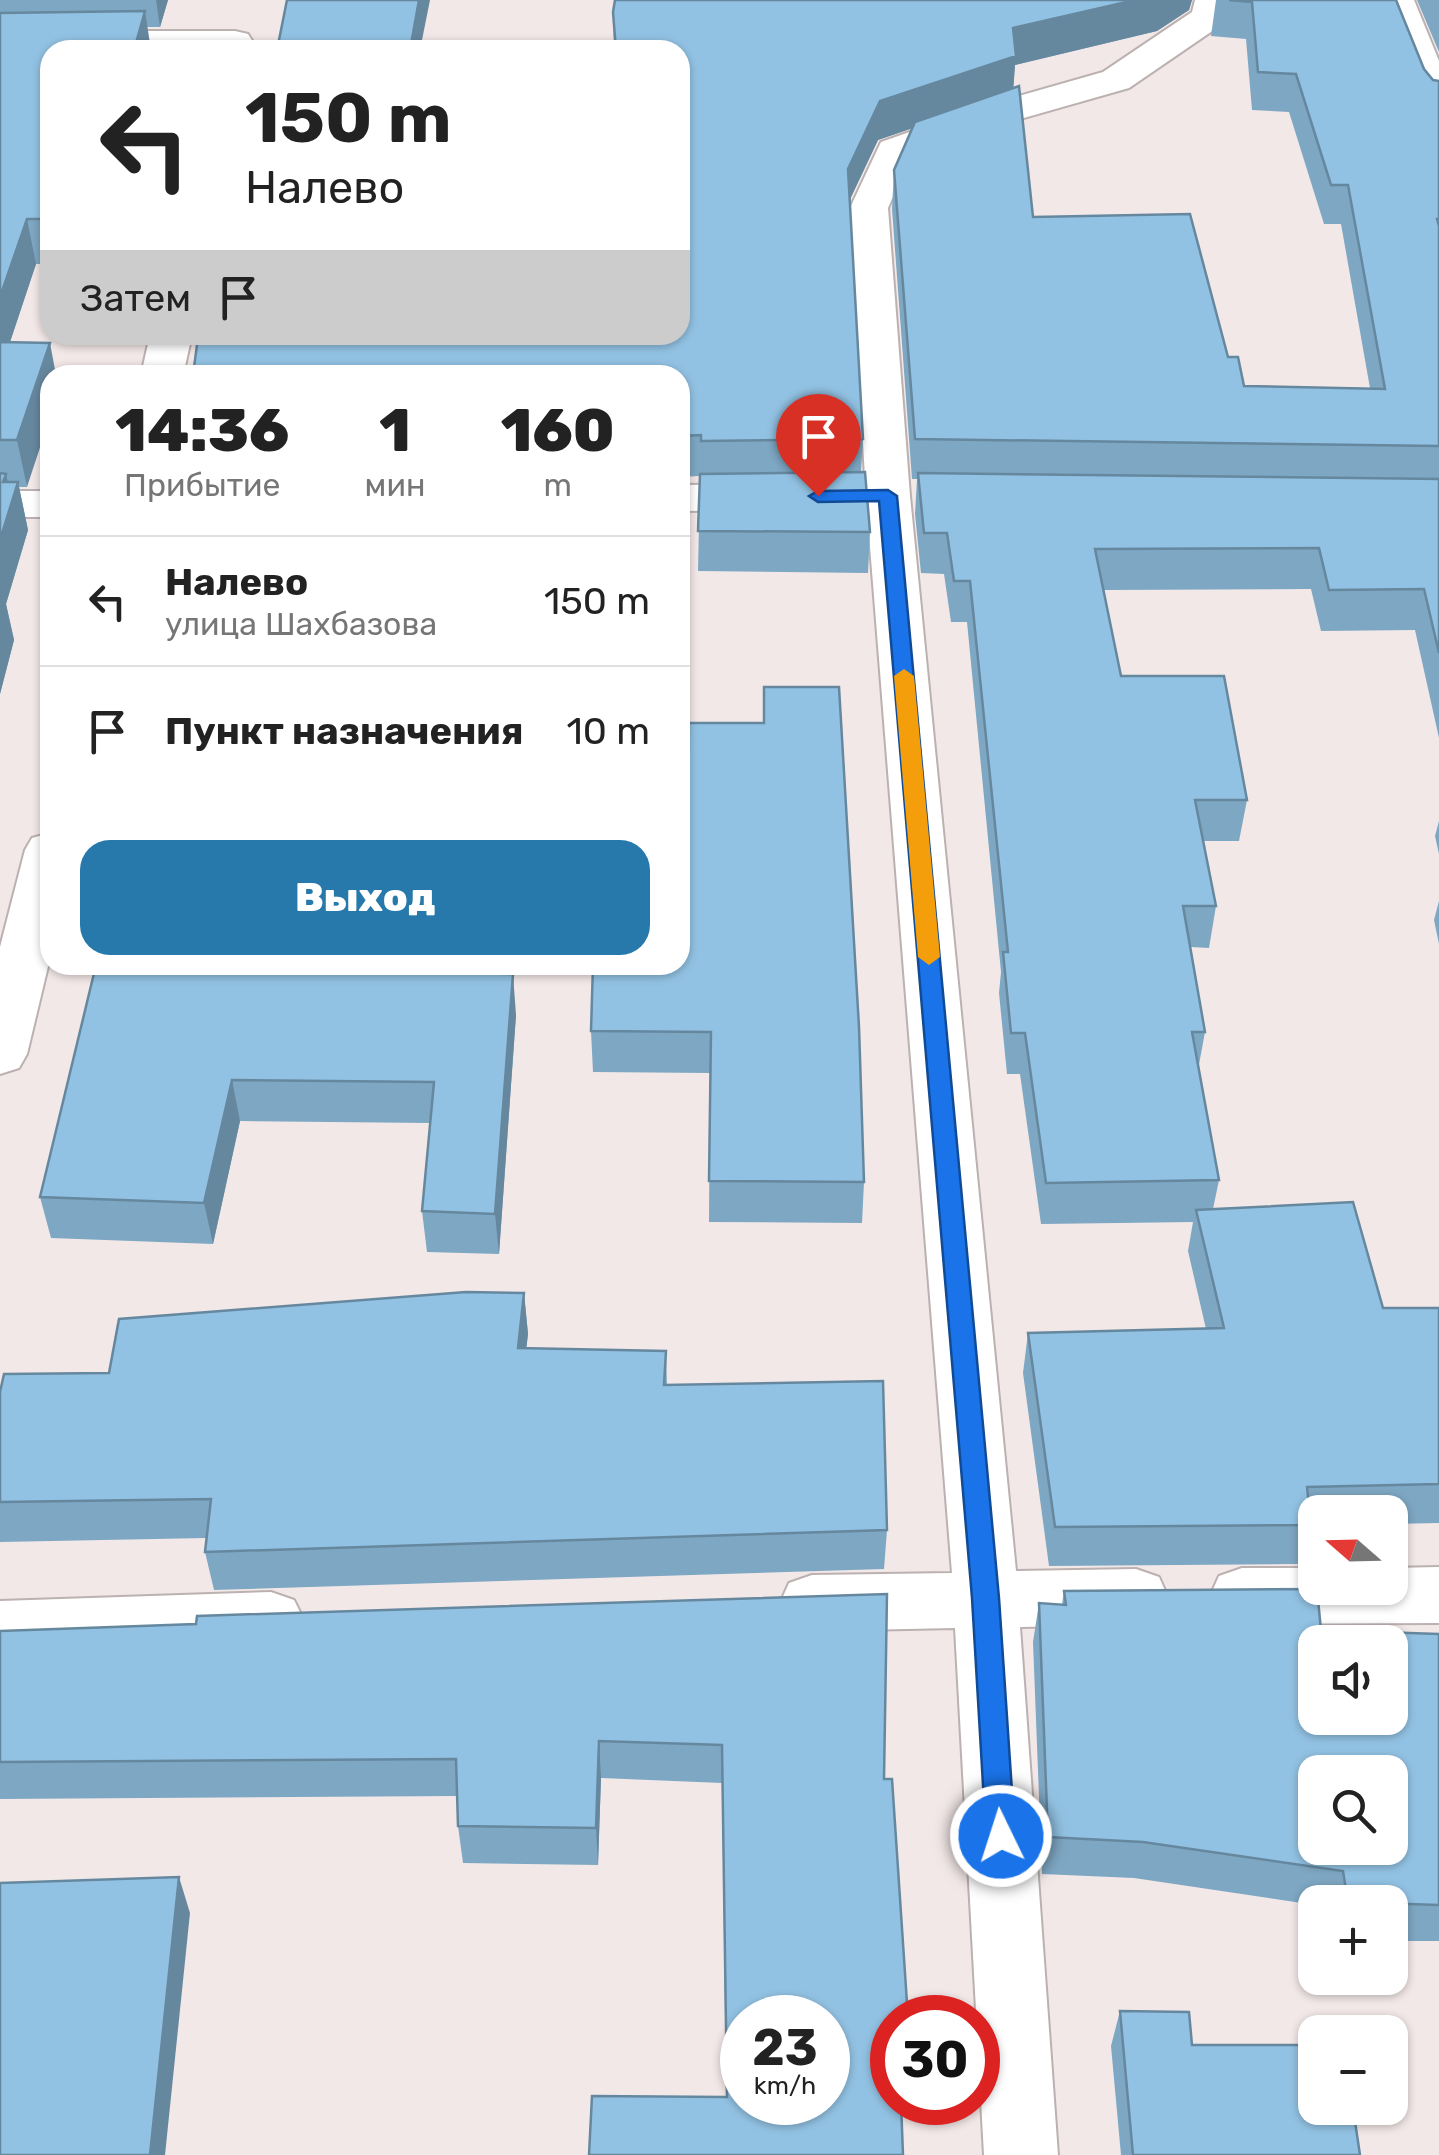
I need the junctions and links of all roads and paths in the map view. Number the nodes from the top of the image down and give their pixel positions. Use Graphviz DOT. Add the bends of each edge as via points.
graph roads {
  1 [pos="1213,0"];
  2 [pos="1396,0"];
  3 [pos="236,35"];
  4 [pos="67,40"];
  5 [pos="40,41"];
  6 [pos="0,42"];
  7 [pos="1439,106"];
  8 [pos="869,496"];
  9 [pos="690,498"];
  10 [pos="0,504"];
  11 [pos="40,504"];
  12 [pos="40,891"];
  13 [pos="0,1054"];
  14 [pos="1439,1595"];
  15 [pos="986,1598"];
  16 [pos="749,1605"];
  17 [pos="335,1618"];
  18 [pos="0,1628"];
  19 [pos="1021,2155"];
  1 -- 8 [label="street" via="1208,16 1116,80 894,150 869,208"];
  2 -- 7 [label="street"];
  3 -- 4 [label="street"];
  5 -- 6 [label="street"];
  8 -- 9 [label="street"];
  8 -- 15 [label="street"];
  10 -- 11 [label="street"];
  12 -- 13 [label="street"];
  14 -- 15 [label="street"];
  15 -- 16 [label="street"];
  15 -- 19 [label="street"];
  17 -- 18 [label="street"];
}
